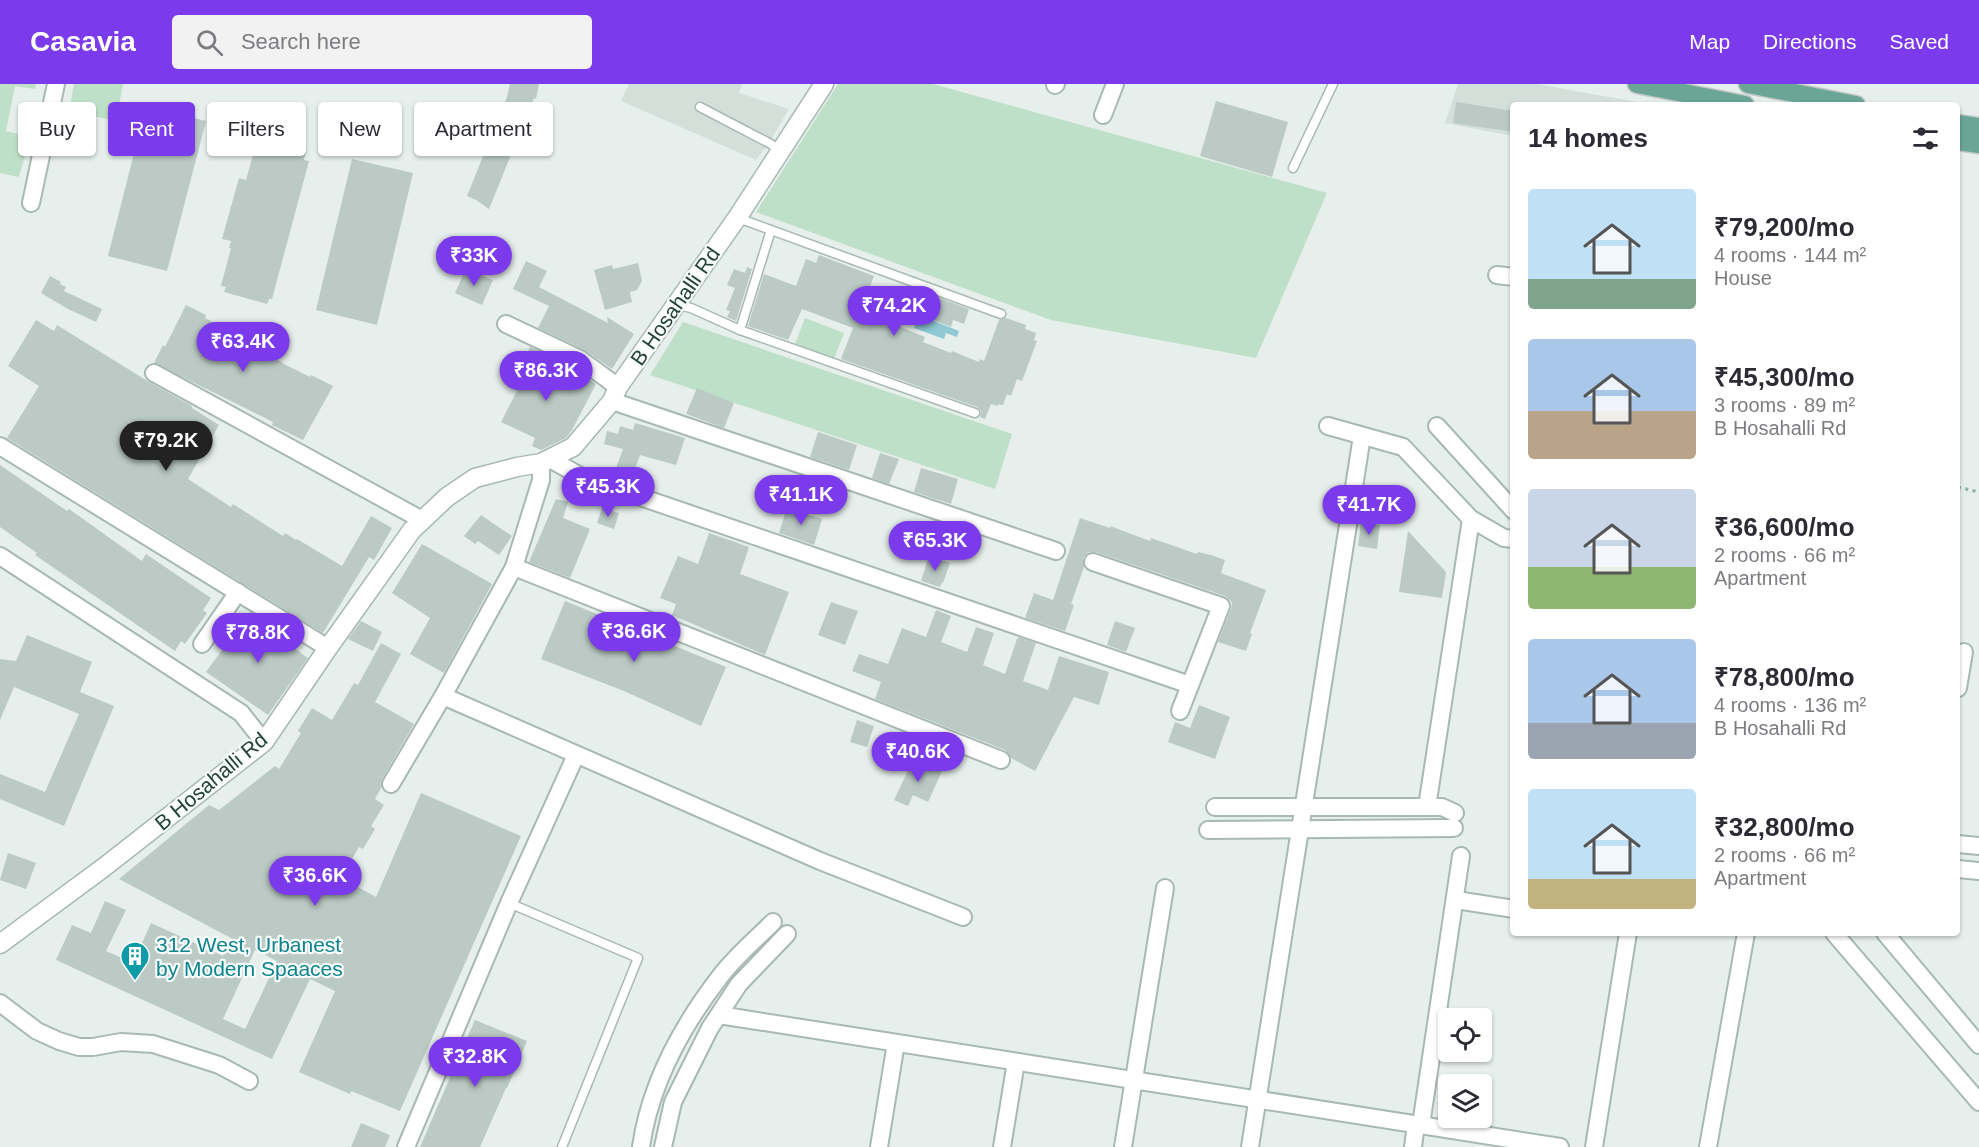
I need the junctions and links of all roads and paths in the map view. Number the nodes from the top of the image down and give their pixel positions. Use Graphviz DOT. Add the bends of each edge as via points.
graph roads {
  1 [pos="56,84"];
  2 [pos="824,84"];
  3 [pos="1115,84"];
  4 [pos="1333,84"];
  5 [pos="1636,84"];
  6 [pos="1748,84"];
  7 [pos="1729,102"];
  8 [pos="1841,102"];
  9 [pos="700,107"];
  10 [pos="1103,116"];
  11 [pos="1960,124"];
  12 [pos="1979,127"];
  13 [pos="1960,141"];
  14 [pos="1979,144"];
  15 [pos="780,150"];
  16 [pos="1293,168"];
  17 [pos="31,203"];
  18 [pos="737,218"];
  19 [pos="771,230"];
  20 [pos="678,304"];
  21 [pos="1001,314"];
  22 [pos="506,324"];
  23 [pos="740,330"];
  24 [pos="154,373"];
  25 [pos="615,394"];
  26 [pos="975,413"];
  27 [pos="1328,426"];
  28 [pos="1437,426"];
  29 [pos="1362,436"];
  30 [pos="0,447"];
  31 [pos="546,461"];
  32 [pos="1960,487"];
  33 [pos="1979,492"];
  34 [pos="1510,507"];
  35 [pos="1471,519"];
  36 [pos="422,520"];
  37 [pos="1510,538"];
  38 [pos="1056,551"];
  39 [pos="0,556"];
  40 [pos="1093,562"];
  41 [pos="514,567"];
  42 [pos="238,592"];
  43 [pos="202,644"];
  44 [pos="328,648"];
  45 [pos="1964,652"];
  46 [pos="1960,676"];
  47 [pos="1191,685"];
  48 [pos="443,696"];
  49 [pos="1180,711"];
  50 [pos="264,742"];
  51 [pos="576,755"];
  52 [pos="1001,760"];
  53 [pos="392,784"];
  54 [pos="1215,807"];
  55 [pos="1302,807"];
  56 [pos="1426,807"];
  57 [pos="1299,829"];
  58 [pos="1208,830"];
  59 [pos="1960,844"];
  60 [pos="1979,846"];
  61 [pos="1461,856"];
  62 [pos="1960,869"];
  63 [pos="1979,871"];
  64 [pos="1165,888"];
  65 [pos="1456,900"];
  66 [pos="509,903"];
  67 [pos="1510,908"];
  68 [pos="963,917"];
  69 [pos="773,922"];
  70 [pos="787,933"];
  71 [pos="1628,936"];
  72 [pos="1745,936"];
  73 [pos="1837,936"];
  74 [pos="1888,936"];
  75 [pos="0,944"];
  76 [pos="0,1003"];
  77 [pos="719,1015"];
  78 [pos="896,1043"];
  79 [pos="1979,1045"];
  80 [pos="1016,1062"];
  81 [pos="1134,1080"];
  82 [pos="249,1081"];
  83 [pos="1257,1100"];
  84 [pos="1979,1102"];
  85 [pos="1418,1125"];
  86 [pos="406,1147"];
  87 [pos="562,1147"];
  88 [pos="641,1147"];
  89 [pos="663,1147"];
  90 [pos="879,1147"];
  91 [pos="1002,1147"];
  92 [pos="1123,1147"];
  93 [pos="1250,1147"];
  94 [pos="1413,1147"];
  95 [pos="1560,1147"];
  96 [pos="1594,1147"];
  97 [pos="1708,1147"];
  1 -- 17 [label="street"];
  2 -- 15 [label="street, B Hosahalli Rd"];
  3 -- 10 [label="street"];
  4 -- 16 [label="lane"];
  5 -- 7 [label="main road"];
  6 -- 8 [label="main road"];
  9 -- 15 [label="lane"];
  11 -- 12 [label="main road"];
  13 -- 14 [label="main road"];
  15 -- 18 [label="street, B Hosahalli Rd"];
  18 -- 19 [label="lane"];
  18 -- 20 [label="street, B Hosahalli Rd"];
  19 -- 21 [label="lane"];
  19 -- 23 [label="lane"];
  20 -- 23 [label="lane"];
  20 -- 25 [label="street, B Hosahalli Rd"];
  22 -- 25 [label="street" via="580,359"];
  23 -- 26 [label="lane"];
  24 -- 36 [label="street"];
  25 -- 31 [label="street, B Hosahalli Rd" via="573,447"];
  25 -- 38 [label="street"];
  27 -- 29 [label="street"];
  28 -- 34 [label="street"];
  29 -- 35 [label="street" via="1403,447"];
  29 -- 55 [label="street"];
  30 -- 42 [label="street"];
  31 -- 36 [label="street, B Hosahalli Rd" via="475,478"];
  31 -- 41 [label="street"];
  31 -- 47 [label="street" via="582,477"];
  32 -- 33 [label="path"];
  35 -- 37 [label="street"];
  35 -- 56 [label="street"];
  36 -- 44 [label="street, B Hosahalli Rd"];
  39 -- 50 [label="street" via="241,713"];
  40 -- 47 [label="street" via="1221,606"];
  41 -- 48 [label="street"];
  41 -- 52 [label="street"];
  42 -- 43 [label="street"];
  42 -- 44 [label="street"];
  44 -- 50 [label="street, B Hosahalli Rd"];
  45 -- 46 [label="street"];
  47 -- 49 [label="street"];
  48 -- 51 [label="street"];
  48 -- 53 [label="street"];
  50 -- 75 [label="street, B Hosahalli Rd"];
  51 -- 66 [label="street"];
  51 -- 68 [label="street" via="820,861"];
  54 -- 55 [label="street"];
  55 -- 56 [label="street"];
  55 -- 57 [label="street"];
  56 -- 57 [label="street" via="1442,807 1455,821"];
  57 -- 58 [label="street"];
  57 -- 83 [label="street"];
  59 -- 60 [label="street"];
  61 -- 65 [label="street"];
  62 -- 63 [label="street"];
  64 -- 81 [label="street"];
  65 -- 67 [label="street"];
  65 -- 85 [label="street"];
  66 -- 86 [label="street"];
  66 -- 87 [label="lane" via="638,958"];
  69 -- 88 [label="street" via="723,973 686,1026 654,1094"];
  70 -- 77 [label="street" via="739,984"];
  71 -- 96 [label="street"];
  72 -- 97 [label="street"];
  73 -- 84 [label="street"];
  74 -- 79 [label="street"];
  76 -- 82 [label="street" via="37,1031 59,1041 79,1047 121,1042 153,1044 219,1065"];
  77 -- 78 [label="street"];
  77 -- 89 [label="street" via="673,1102"];
  78 -- 80 [label="street"];
  78 -- 90 [label="street"];
  80 -- 81 [label="street"];
  80 -- 91 [label="street"];
  81 -- 83 [label="street"];
  81 -- 92 [label="street"];
  83 -- 85 [label="street"];
  83 -- 93 [label="street"];
  85 -- 94 [label="street"];
  85 -- 95 [label="street"];
}
